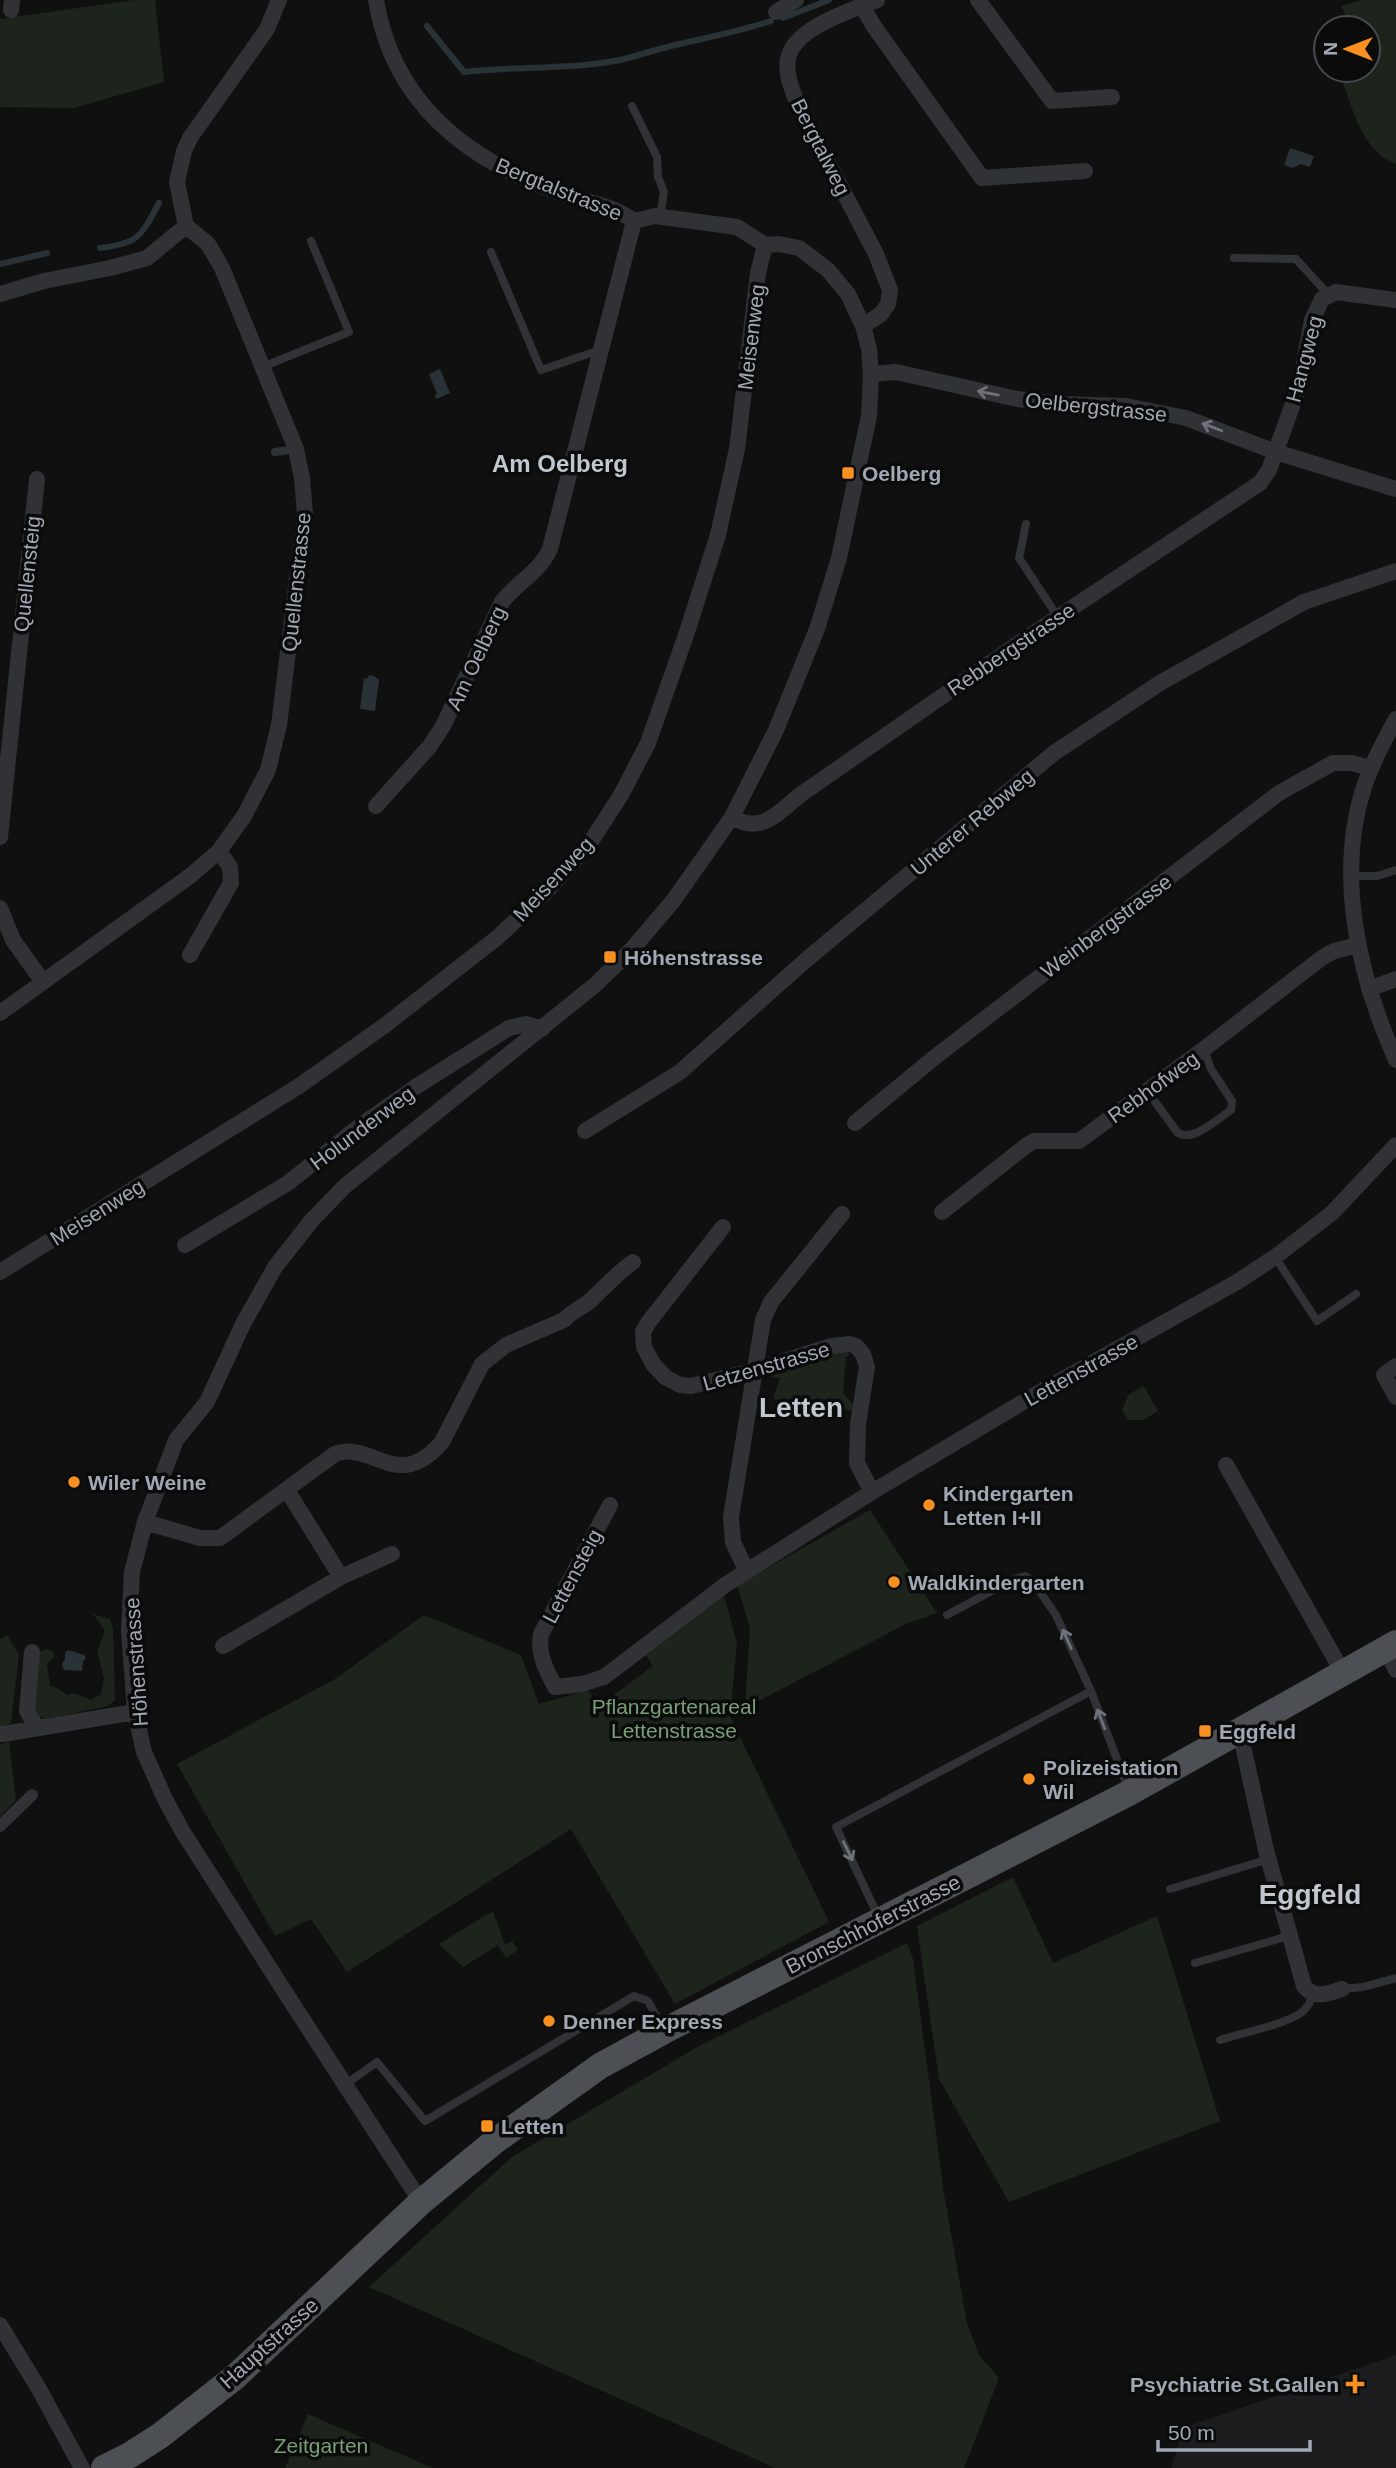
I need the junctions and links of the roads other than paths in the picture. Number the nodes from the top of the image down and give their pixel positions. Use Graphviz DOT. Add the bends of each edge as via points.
graph roads {
  1 [pos="279,0"];
  2 [pos="376,0"];
  3 [pos="796,0"];
  4 [pos="978,0"];
  5 [pos="870,3"];
  6 [pos="776,12"];
  7 [pos="1112,97"];
  8 [pos="632,106"];
  9 [pos="1085,172"];
  10 [pos="660,217"];
  11 [pos="634,221"];
  12 [pos="186,226"];
  13 [pos="311,241"];
  14 [pos="765,245"];
  15 [pos="491,252"];
  16 [pos="1234,258"];
  17 [pos="0,294"];
  18 [pos="1329,295"];
  19 [pos="1396,300"];
  20 [pos="863,326"];
  21 [pos="600,351"];
  22 [pos="262,367"];
  23 [pos="871,374"];
  24 [pos="296,449"];
  25 [pos="275,452"];
  26 [pos="1276,452"];
  27 [pos="37,479"];
  28 [pos="1396,489"];
  29 [pos="1026,524"];
  30 [pos="1396,571"];
  31 [pos="1058,617"];
  32 [pos="1396,719"];
  33 [pos="1370,768"];
  34 [pos="376,806"];
  35 [pos="732,817"];
  36 [pos="0,837"];
  37 [pos="219,851"];
  38 [pos="1396,870"];
  39 [pos="1351,876"];
  40 [pos="0,908"];
  41 [pos="1358,945"];
  42 [pos="190,955"];
  43 [pos="1396,979"];
  44 [pos="43,982"];
  45 [pos="1369,989"];
  46 [pos="0,1013"];
  47 [pos="542,1029"];
  48 [pos="1205,1049"];
  49 [pos="1396,1060"];
  50 [pos="1147,1091"];
  51 [pos="855,1123"];
  52 [pos="585,1131"];
  53 [pos="1396,1145"];
  54 [pos="942,1212"];
  55 [pos="842,1214"];
  56 [pos="723,1227"];
  57 [pos="185,1245"];
  58 [pos="1275,1257"];
  59 [pos="633,1262"];
  60 [pos="0,1272"];
  61 [pos="1356,1294"];
  62 [pos="1396,1366"];
  63 [pos="756,1370"];
  64 [pos="1396,1397"];
  65 [pos="1226,1465"];
  66 [pos="287,1490"];
  67 [pos="872,1492"];
  68 [pos="610,1505"];
  69 [pos="145,1522"];
  70 [pos="392,1554"];
  71 [pos="747,1572"];
  72 [pos="341,1577"];
  73 [pos="947,1615"];
  74 [pos="223,1646"];
  75 [pos="32,1652"];
  76 [pos="1393,1654"];
  77 [pos="1343,1673"];
  78 [pos="555,1687"];
  79 [pos="1091,1691"];
  80 [pos="135,1712"];
  81 [pos="37,1728"];
  82 [pos="1241,1729"];
  83 [pos="3,1734"];
  84 [pos="1129,1793"];
  85 [pos="32,1795"];
  86 [pos="0,1826"];
  87 [pos="1269,1859"];
  88 [pos="1170,1889"];
  89 [pos="880,1920"];
  90 [pos="1289,1936"];
  91 [pos="1195,1964"];
  92 [pos="1396,1978"];
  93 [pos="1342,1989"];
  94 [pos="1313,1994"];
  95 [pos="664,2031"];
  96 [pos="1220,2040"];
  97 [pos="346,2084"];
  98 [pos="421,2202"];
  99 [pos="0,2325"];
  100 [pos="113,2466"];
  101 [pos="82,2468"];
  1 -- 12 [label="street" via="267,29 184,151 177,182"];
  2 -- 11 [label="street, Bergtalstrasse" via="390,54 435,121 476,154 510,172 610,207"];
  3 -- 6 [label="street"];
  4 -- 7 [label="street" via="1052,101"];
  5 -- 9 [label="street" via="873,25 982,178"];
  5 -- 20 [label="street, Bergtalweg" via="811,30 788,59 799,107 890,290 881,314"];
  8 -- 10 [label="lane" via="657,157 664,192"];
  10 -- 11 [label="street, Bergtalstrasse"];
  10 -- 14 [label="street, Bergtalstrasse" via="737,227"];
  11 -- 21 [label="street, Am Oelberg"];
  12 -- 17 [label="street" via="147,258"];
  12 -- 22 [label="street, Quellenstrasse" via="208,244 222,268"];
  13 -- 22 [label="lane" via="349,332"];
  14 -- 20 [label="street, Bergtalstrasse" via="799,248 828,270 848,294"];
  14 -- 60 [label="street, Meisenweg" via="737,449 718,535 648,743 590,843 498,937 384,1026 299,1086"];
  15 -- 21 [label="lane" via="541,370"];
  16 -- 18 [label="lane" via="1296,259"];
  18 -- 19 [label="street, Hangweg"];
  18 -- 26 [label="street, Hangweg" via="1316,308 1300,384"];
  20 -- 23 [label="street, Bergtalstrasse"];
  21 -- 34 [label="street, Am Oelberg" via="544,562 502,602 443,726"];
  22 -- 24 [label="street, Quellenstrasse"];
  26 -- 23 [label="street, Oelbergstrasse, one-way" via="1186,418 1126,406 1017,399 896,372"];
  23 -- 35 [label="street, Höhenstrasse" via="869,416 856,486 817,629 776,730"];
  24 -- 25 [label="lane"];
  24 -- 37 [label="street, Quellenstrasse" via="305,514 279,725 268,770"];
  26 -- 28 [label="street, Oelbergstrasse"];
  26 -- 31 [label="street, Rebbergstrasse" via="1260,483"];
  27 -- 36 [label="street, Quellensteig"];
  29 -- 31 [label="lane" via="1019,558"];
  30 -- 52 [label="street, Unterer Rebweg" via="1304,602 1160,683 1054,753 680,1072"];
  31 -- 35 [label="street, Rebbergstrasse" via="773,817 753,825"];
  32 -- 33 [label="street"];
  33 -- 39 [label="street" via="1356,819"];
  33 -- 51 [label="street, Weinbergstrasse" via="1333,763 1279,793"];
  35 -- 47 [label="street, Höhenstrasse" via="673,901 633,948"];
  37 -- 42 [label="street" via="230,867 231,883"];
  37 -- 44 [label="street, Quellenstrasse"];
  38 -- 39 [label="lane"];
  39 -- 41 [label="street"];
  40 -- 44 [label="street" via="13,940"];
  41 -- 45 [label="street"];
  41 -- 48 [label="street, Rebhofweg" via="1323,957"];
  43 -- 45 [label="street"];
  44 -- 46 [label="street, Quellenstrasse"];
  45 -- 49 [label="street"];
  47 -- 57 [label="street, Holunderweg" via="526,1024 509,1028 361,1125 288,1184"];
  47 -- 69 [label="street, Höhenstrasse" via="345,1186 312,1220 275,1267 207,1402 176,1440"];
  48 -- 50 [label="street, Rebhofweg"];
  48 -- 50 [label="lane" via="1210,1069 1232,1101 1231,1110 1184,1136"];
  50 -- 54 [label="street, Rebhofweg" via="1079,1141 1027,1145"];
  53 -- 58 [label="street, Lettenstrasse" via="1332,1213"];
  55 -- 63 [label="street" via="771,1302 763,1320"];
  56 -- 63 [label="street, Letzenstrasse" via="648,1322 643,1332 645,1347 653,1364 680,1385 691,1387"];
  58 -- 61 [label="lane" via="1317,1321"];
  58 -- 67 [label="street, Lettenstrasse"];
  59 -- 66 [label="street" via="564,1320 506,1345 482,1364 433,1452 412,1464 391,1465 343,1451"];
  62 -- 64 [label="street" via="1384,1375"];
  63 -- 67 [label="street, Letzenstrasse" via="831,1346 856,1346 867,1367 857,1463"];
  63 -- 71 [label="street" via="731,1531"];
  65 -- 77 [label="street"];
  66 -- 69 [label="street" via="220,1538 200,1538"];
  66 -- 72 [label="street"];
  67 -- 71 [label="street, Lettenstrasse"];
  68 -- 78 [label="street, Lettensteig" via="541,1634 541,1658"];
  69 -- 80 [label="street, Höhenstrasse" via="132,1572 129,1631"];
  70 -- 72 [label="street"];
  71 -- 78 [label="street, Lettenstrasse" via="604,1676"];
  72 -- 74 [label="street"];
  79 -- 73 [label="lane, one-way" via="1056,1615 1040,1588 1025,1576"];
  75 -- 81 [label="street" via="27,1711"];
  76 -- 77 [label="main road, Bronschhoferstrasse"];
  77 -- 82 [label="main road, Bronschhoferstrasse"];
  84 -- 79 [label="lane, one-way"];
  79 -- 89 [label="lane, one-way" via="836,1827"];
  80 -- 81 [label="street"];
  80 -- 97 [label="street, Höhenstrasse" via="144,1752 181,1829"];
  81 -- 83 [label="street"];
  82 -- 84 [label="main road, Bronschhoferstrasse"];
  82 -- 87 [label="street"];
  84 -- 89 [label="main road, Bronschhoferstrasse"];
  85 -- 86 [label="street"];
  87 -- 88 [label="lane"];
  87 -- 90 [label="street"];
  89 -- 95 [label="main road, Bronschhoferstrasse"];
  90 -- 91 [label="lane"];
  90 -- 94 [label="street" via="1304,1986"];
  92 -- 93 [label="lane"];
  93 -- 94 [label="street"];
  94 -- 96 [label="lane" via="1309,2006 1291,2018"];
  95 -- 97 [label="lane" via="648,2001 634,1996 425,2121 377,2062"];
  95 -- 98 [label="main road, Bronschhoferstrasse" via="600,2066"];
  97 -- 98 [label="street, Höhenstrasse"];
  98 -- 100 [label="main road, Hauptstrasse" via="234,2377"];
  99 -- 101 [label="street"];
}
